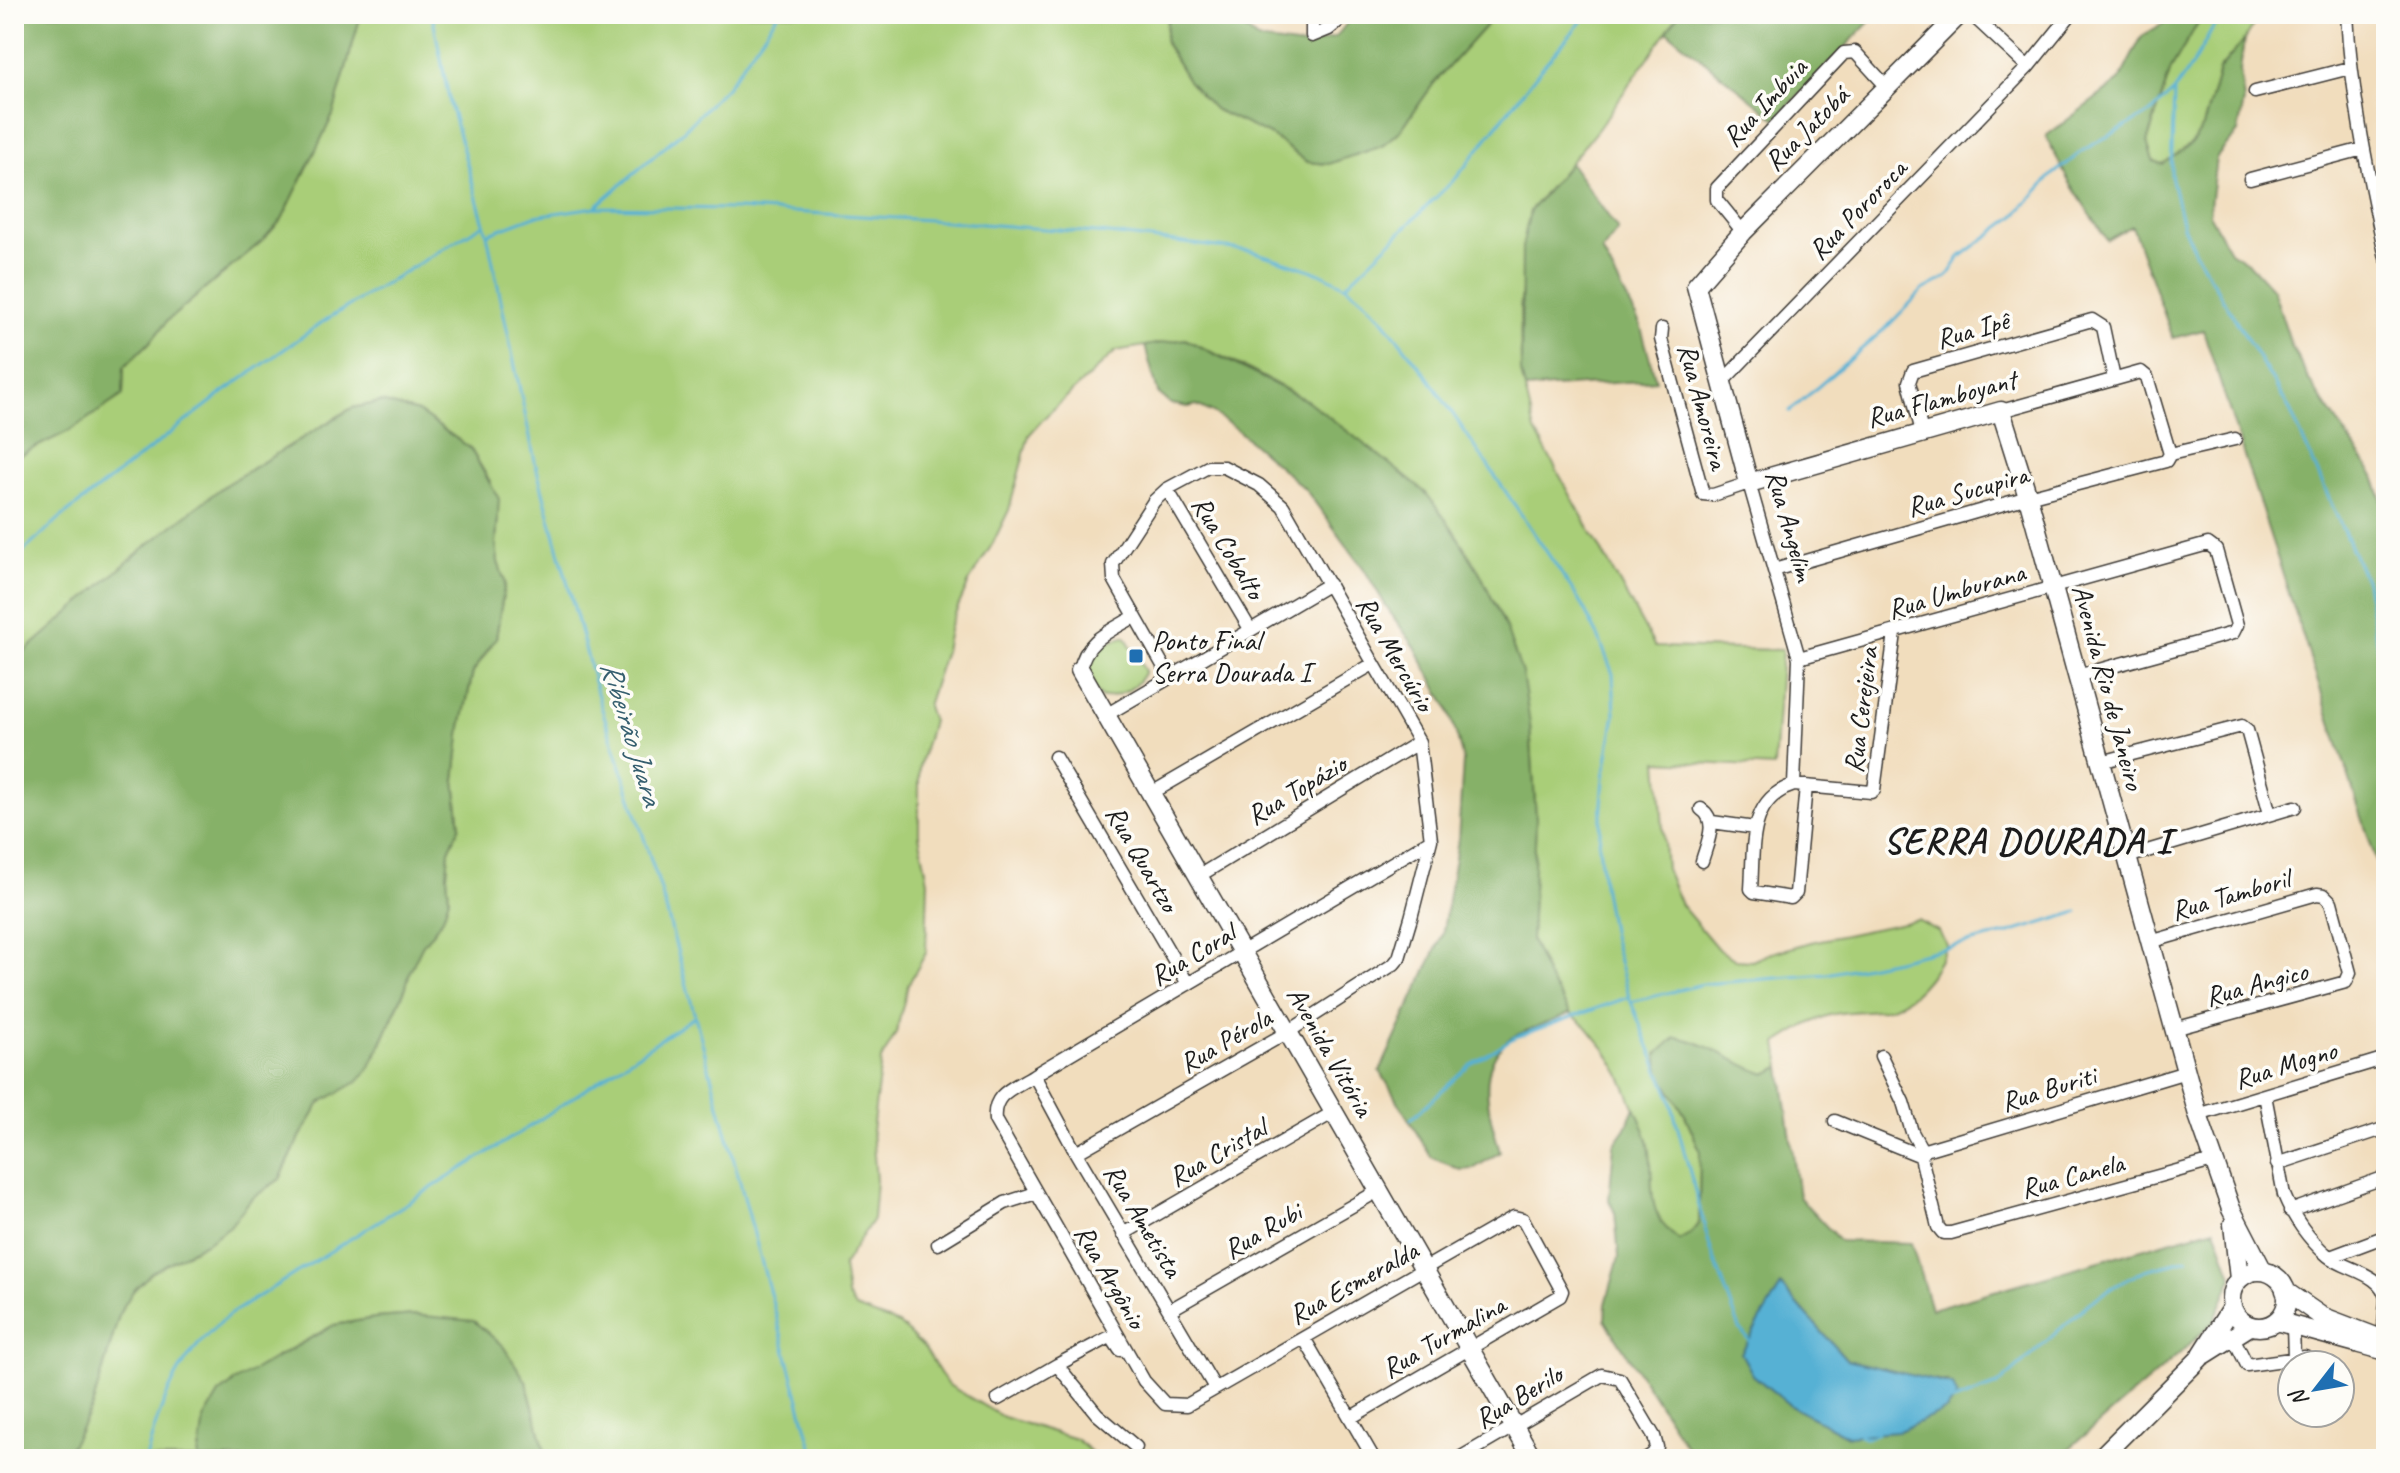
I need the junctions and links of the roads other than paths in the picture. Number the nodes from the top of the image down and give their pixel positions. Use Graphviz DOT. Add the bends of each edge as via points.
graph roads {
  1 [pos="1312,14"];
  2 [pos="1347,14"];
  3 [pos="1960,14"];
  4 [pos="1971,14"];
  5 [pos="2071,14"];
  6 [pos="2347,14"];
  7 [pos="2028,67"];
  8 [pos="2350,68"];
  9 [pos="1887,87"];
  10 [pos="2255,92"];
  11 [pos="2363,149"];
  12 [pos="2250,179"];
  13 [pos="2380,201"];
  14 [pos="1743,232"];
  15 [pos="2386,258"];
  16 [pos="1696,286"];
  17 [pos="1662,329"];
  18 [pos="2114,379"];
  19 [pos="1721,383"];
  20 [pos="2001,411"];
  21 [pos="1922,432"];
  22 [pos="2235,439"];
  23 [pos="2170,454"];
  24 [pos="1749,483"];
  25 [pos="1167,489"];
  26 [pos="2028,497"];
  27 [pos="1774,570"];
  28 [pos="1329,584"];
  29 [pos="2052,587"];
  30 [pos="1134,617"];
  31 [pos="1250,629"];
  32 [pos="1895,633"];
  33 [pos="1799,658"];
  34 [pos="1373,664"];
  35 [pos="1080,670"];
  36 [pos="1169,676"];
  37 [pos="2077,676"];
  38 [pos="1106,715"];
  39 [pos="1419,742"];
  40 [pos="1055,757"];
  41 [pos="2101,762"];
  42 [pos="1800,785"];
  43 [pos="1150,794"];
  44 [pos="2295,807"];
  45 [pos="1701,809"];
  46 [pos="2270,814"];
  47 [pos="1712,822"];
  48 [pos="1755,828"];
  49 [pos="1431,840"];
  50 [pos="2127,857"];
  51 [pos="1702,861"];
  52 [pos="1197,877"];
  53 [pos="2150,942"];
  54 [pos="1242,952"];
  55 [pos="1394,964"];
  56 [pos="2348,980"];
  57 [pos="1188,984"];
  58 [pos="2174,1029"];
  59 [pos="1288,1032"];
  60 [pos="1881,1056"];
  61 [pos="2386,1058"];
  62 [pos="2186,1072"];
  63 [pos="1034,1075"];
  64 [pos="2265,1095"];
  65 [pos="1334,1112"];
  66 [pos="2198,1115"];
  67 [pos="995,1120"];
  68 [pos="1835,1121"];
  69 [pos="2386,1128"];
  70 [pos="1076,1153"];
  71 [pos="1923,1153"];
  72 [pos="2213,1161"];
  73 [pos="2277,1164"];
  74 [pos="2386,1177"];
  75 [pos="1378,1191"];
  76 [pos="1036,1193"];
  77 [pos="2231,1209"];
  78 [pos="2290,1211"];
  79 [pos="1123,1234"];
  80 [pos="2386,1236"];
  81 [pos="938,1244"];
  82 [pos="2330,1257"];
  83 [pos="1424,1270"];
  84 [pos="2263,1271"];
  85 [pos="2239,1279"];
  86 [pos="2285,1291"];
  87 [pos="1560,1296"];
  88 [pos="2386,1299"];
  89 [pos="2232,1307"];
  90 [pos="1170,1310"];
  91 [pos="2285,1324"];
  92 [pos="2250,1326"];
  93 [pos="2233,1337"];
  94 [pos="1304,1338"];
  95 [pos="2385,1344"];
  96 [pos="1468,1347"];
  97 [pos="2199,1359"];
  98 [pos="1057,1365"];
  99 [pos="1144,1381"];
  100 [pos="1215,1388"];
  101 [pos="998,1399"];
  102 [pos="1350,1418"];
  103 [pos="1514,1427"];
  104 [pos="1136,1447"];
  105 [pos="1649,1456"];
  106 [pos="1374,1459"];
  107 [pos="1458,1459"];
  108 [pos="1533,1459"];
  109 [pos="2099,1459"];
  1 -- 2 [label="street" via="1312,36"];
  3 -- 9 [label="street, Rua Jatobá"];
  4 -- 7 [label="street"];
  5 -- 7 [label="street, Rua Pororoca"];
  6 -- 8 [label="street"];
  7 -- 19 [label="street, Rua Pororoca"];
  8 -- 10 [label="street"];
  8 -- 11 [label="street"];
  9 -- 14 [label="street, Rua Jatobá"];
  9 -- 14 [label="street, Rua Imbuia" via="1855,52 1844,53 1717,188 1717,200"];
  11 -- 12 [label="street"];
  11 -- 13 [label="street"];
  13 -- 15 [label="street"];
  14 -- 16 [label="street, Rua Jatobá"];
  16 -- 19 [label="street, Rua Angelim"];
  17 -- 24 [label="street, Rua Amoreira" via="1703,494"];
  18 -- 20 [label="street, Rua Flamboyant"];
  18 -- 21 [label="street, Rua Ipê" via="2103,327 2092,320 1913,371 1909,382"];
  18 -- 23 [label="street, Rua Flamboyant" via="2141,372 2147,377"];
  19 -- 24 [label="street, Rua Angelim"];
  20 -- 21 [label="street, Rua Flamboyant"];
  20 -- 26 [label="street, Avenida Rio de Janeiro"];
  21 -- 24 [label="street, Rua Flamboyant"];
  22 -- 23 [label="street, Rua Sucupira"];
  23 -- 26 [label="street, Rua Sucupira" via="2166,461"];
  24 -- 27 [label="street, Rua Angelim"];
  25 -- 28 [label="street, Rua Mercúrio" via="1215,465 1259,485 1283,506"];
  25 -- 30 [label="street" via="1113,564"];
  25 -- 31 [label="street, Rua Cobalto"];
  26 -- 27 [label="street, Rua Sucupira"];
  26 -- 29 [label="street, Avenida Rio de Janeiro"];
  27 -- 33 [label="street, Rua Angelim"];
  28 -- 31 [label="street"];
  28 -- 34 [label="street, Rua Mercúrio"];
  29 -- 32 [label="street, Rua Umburana"];
  29 -- 37 [label="street, Avenida Rio de Janeiro"];
  29 -- 37 [label="street, Rua Umburana" via="2208,544 2216,550 2237,625 2233,633"];
  30 -- 35 [label="street" via="1088,647"];
  30 -- 36 [label="street"];
  31 -- 36 [label="street"];
  32 -- 33 [label="street, Rua Umburana"];
  32 -- 42 [label="street, Rua Cerejeira" via="1874,790"];
  33 -- 42 [label="street, Rua Angelim"];
  34 -- 39 [label="street, Rua Mercúrio"];
  34 -- 43 [label="street"];
  35 -- 38 [label="street, Avenida Vitória"];
  36 -- 38 [label="street"];
  37 -- 41 [label="street, Avenida Rio de Janeiro"];
  38 -- 43 [label="street, Avenida Vitória"];
  39 -- 49 [label="street, Rua Mercúrio"];
  39 -- 52 [label="street, Rua Topázio"];
  40 -- 57 [label="street, Rua Quartzo"];
  41 -- 46 [label="street" via="2242,726"];
  41 -- 50 [label="street, Avenida Rio de Janeiro"];
  42 -- 48 [label="street" via="1783,788 1759,812"];
  42 -- 48 [label="street, Rua Angelim" via="1796,893 1791,898 1751,889"];
  43 -- 52 [label="street, Avenida Vitória"];
  44 -- 46 [label="street"];
  45 -- 47 [label="street"];
  46 -- 50 [label="street"];
  47 -- 48 [label="street"];
  47 -- 51 [label="street"];
  49 -- 54 [label="street, Rua Coral"];
  49 -- 55 [label="street, Rua Mercúrio"];
  50 -- 53 [label="street, Avenida Rio de Janeiro"];
  52 -- 54 [label="street, Avenida Vitória"];
  53 -- 56 [label="street, Rua Tamboril" via="2324,895 2331,902"];
  53 -- 58 [label="street, Avenida Rio de Janeiro"];
  54 -- 57 [label="street, Rua Coral"];
  54 -- 59 [label="street, Avenida Vitória"];
  55 -- 59 [label="street, Rua Pérola"];
  56 -- 58 [label="street, Rua Angico"];
  57 -- 63 [label="street, Rua Coral"];
  58 -- 62 [label="street, Avenida Rio de Janeiro"];
  59 -- 65 [label="street, Avenida Vitória"];
  59 -- 70 [label="street, Rua Pérola"];
  60 -- 71 [label="street"];
  61 -- 64 [label="street, Rua Mogno"];
  62 -- 66 [label="street, Avenida Rio de Janeiro"];
  62 -- 71 [label="street, Rua Buriti"];
  63 -- 67 [label="street, Rua Coral" via="997,1099"];
  63 -- 70 [label="street, Rua Ametista"];
  64 -- 66 [label="street, Rua Mogno"];
  64 -- 73 [label="street"];
  65 -- 75 [label="street, Avenida Vitória"];
  65 -- 79 [label="street, Rua Cristal"];
  66 -- 72 [label="street, Avenida Rio de Janeiro"];
  67 -- 76 [label="street, Rua Argônio"];
  68 -- 71 [label="street"];
  69 -- 73 [label="street"];
  70 -- 79 [label="street, Rua Ametista"];
  71 -- 72 [label="street, Rua Canela" via="1943,1233"];
  72 -- 77 [label="street, Avenida Rio de Janeiro"];
  73 -- 78 [label="street"];
  74 -- 78 [label="street"];
  75 -- 83 [label="street, Avenida Vitória"];
  75 -- 90 [label="street, Rua Rubi"];
  76 -- 81 [label="street" via="1005,1203"];
  76 -- 99 [label="street, Rua Argônio"];
  77 -- 84 [label="street, Avenida Rio de Janeiro"];
  77 -- 85 [label="street, Avenida Rio de Janeiro"];
  78 -- 82 [label="street"];
  79 -- 90 [label="street, Rua Ametista"];
  80 -- 82 [label="street"];
  82 -- 88 [label="street" via="2376,1281"];
  83 -- 87 [label="street, Rua Esmeralda" via="1521,1217 1559,1283"];
  83 -- 94 [label="street, Rua Esmeralda"];
  83 -- 96 [label="street, Avenida Vitória"];
  84 -- 85 [label="street"];
  84 -- 86 [label="street" via="2277,1278"];
  85 -- 89 [label="street" via="2231,1292"];
  86 -- 91 [label="street"];
  86 -- 95 [label="street" via="2321,1316"];
  87 -- 96 [label="street, Rua Turmalina"];
  88 -- 95 [label="street"];
  89 -- 92 [label="street"];
  89 -- 97 [label="street"];
  90 -- 100 [label="street, Rua Ametista"];
  91 -- 92 [label="street"];
  91 -- 93 [label="street" via="2300,1358 2247,1365"];
  91 -- 95 [label="street"];
  92 -- 93 [label="street"];
  93 -- 97 [label="street"];
  94 -- 100 [label="street, Rua Esmeralda"];
  94 -- 102 [label="street"];
  96 -- 102 [label="street, Rua Turmalina"];
  96 -- 103 [label="street, Avenida Vitória"];
  97 -- 109 [label="street"];
  98 -- 99 [label="street" via="1110,1338"];
  98 -- 101 [label="street"];
  98 -- 104 [label="street" via="1097,1414"];
  99 -- 100 [label="street, Rua Argônio" via="1165,1404 1187,1405"];
  102 -- 106 [label="street"];
  103 -- 105 [label="street, Rua Berilo" via="1602,1375 1616,1377 1657,1443"];
  103 -- 107 [label="street, Rua Berilo"];
  103 -- 108 [label="street, Avenida Vitória"];
}
